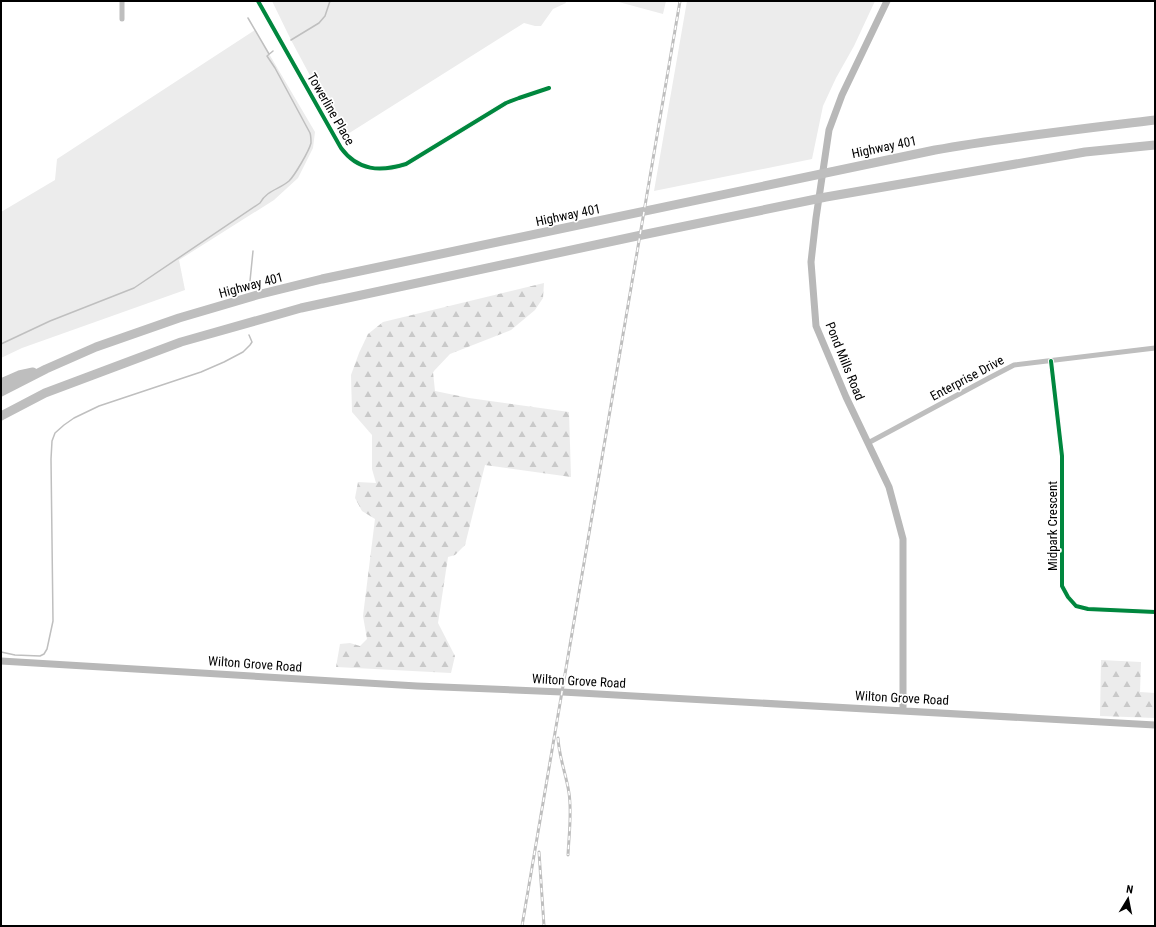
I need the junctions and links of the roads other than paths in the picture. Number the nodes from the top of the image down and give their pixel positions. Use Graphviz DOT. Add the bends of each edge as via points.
graph roads {
  1 [pos="122,1"];
  2 [pos="258,1"];
  3 [pos="888,1"];
  4 [pos="122,19"];
  5 [pos="549,88"];
  6 [pos="1155,120"];
  7 [pos="1155,145"];
  8 [pos="1155,348"];
  9 [pos="1051,361"];
  10 [pos="46,369"];
  11 [pos="1,383"];
  12 [pos="1,392"];
  13 [pos="1,416"];
  14 [pos="868,443"];
  15 [pos="1155,612"];
  16 [pos="1,661"];
  17 [pos="903,710"];
  18 [pos="1155,725"];
  1 -- 4 [label="street"];
  2 -- 5 [label="street, Towerline Place" via="341,148 350,159 372,168 386,169 406,164 506,103"];
  3 -- 14 [label="main road, Pond Mills Road" via="842,94 829,130 811,262 816,326"];
  6 -- 10 [label="highway, Highway 401" via="934,150 322,279 172,320 96,347"];
  7 -- 13 [label="highway" via="1085,152 826,197 301,308 181,342 52,391"];
  8 -- 9 [label="street, Enterprise Drive"];
  9 -- 14 [label="street, Enterprise Drive" via="1014,365"];
  9 -- 15 [label="street, Midpark Crescent" via="1062,456 1062,586 1076,606 1088,609"];
  10 -- 11 [label="highway" via="19,375"];
  10 -- 12 [label="highway, Highway 401"];
  14 -- 17 [label="main road, Pond Mills Road" via="890,487 903,538"];
  16 -- 17 [label="main road, Wilton Grove Road" via="417,686"];
  17 -- 18 [label="main road, Wilton Grove Road"];
}
